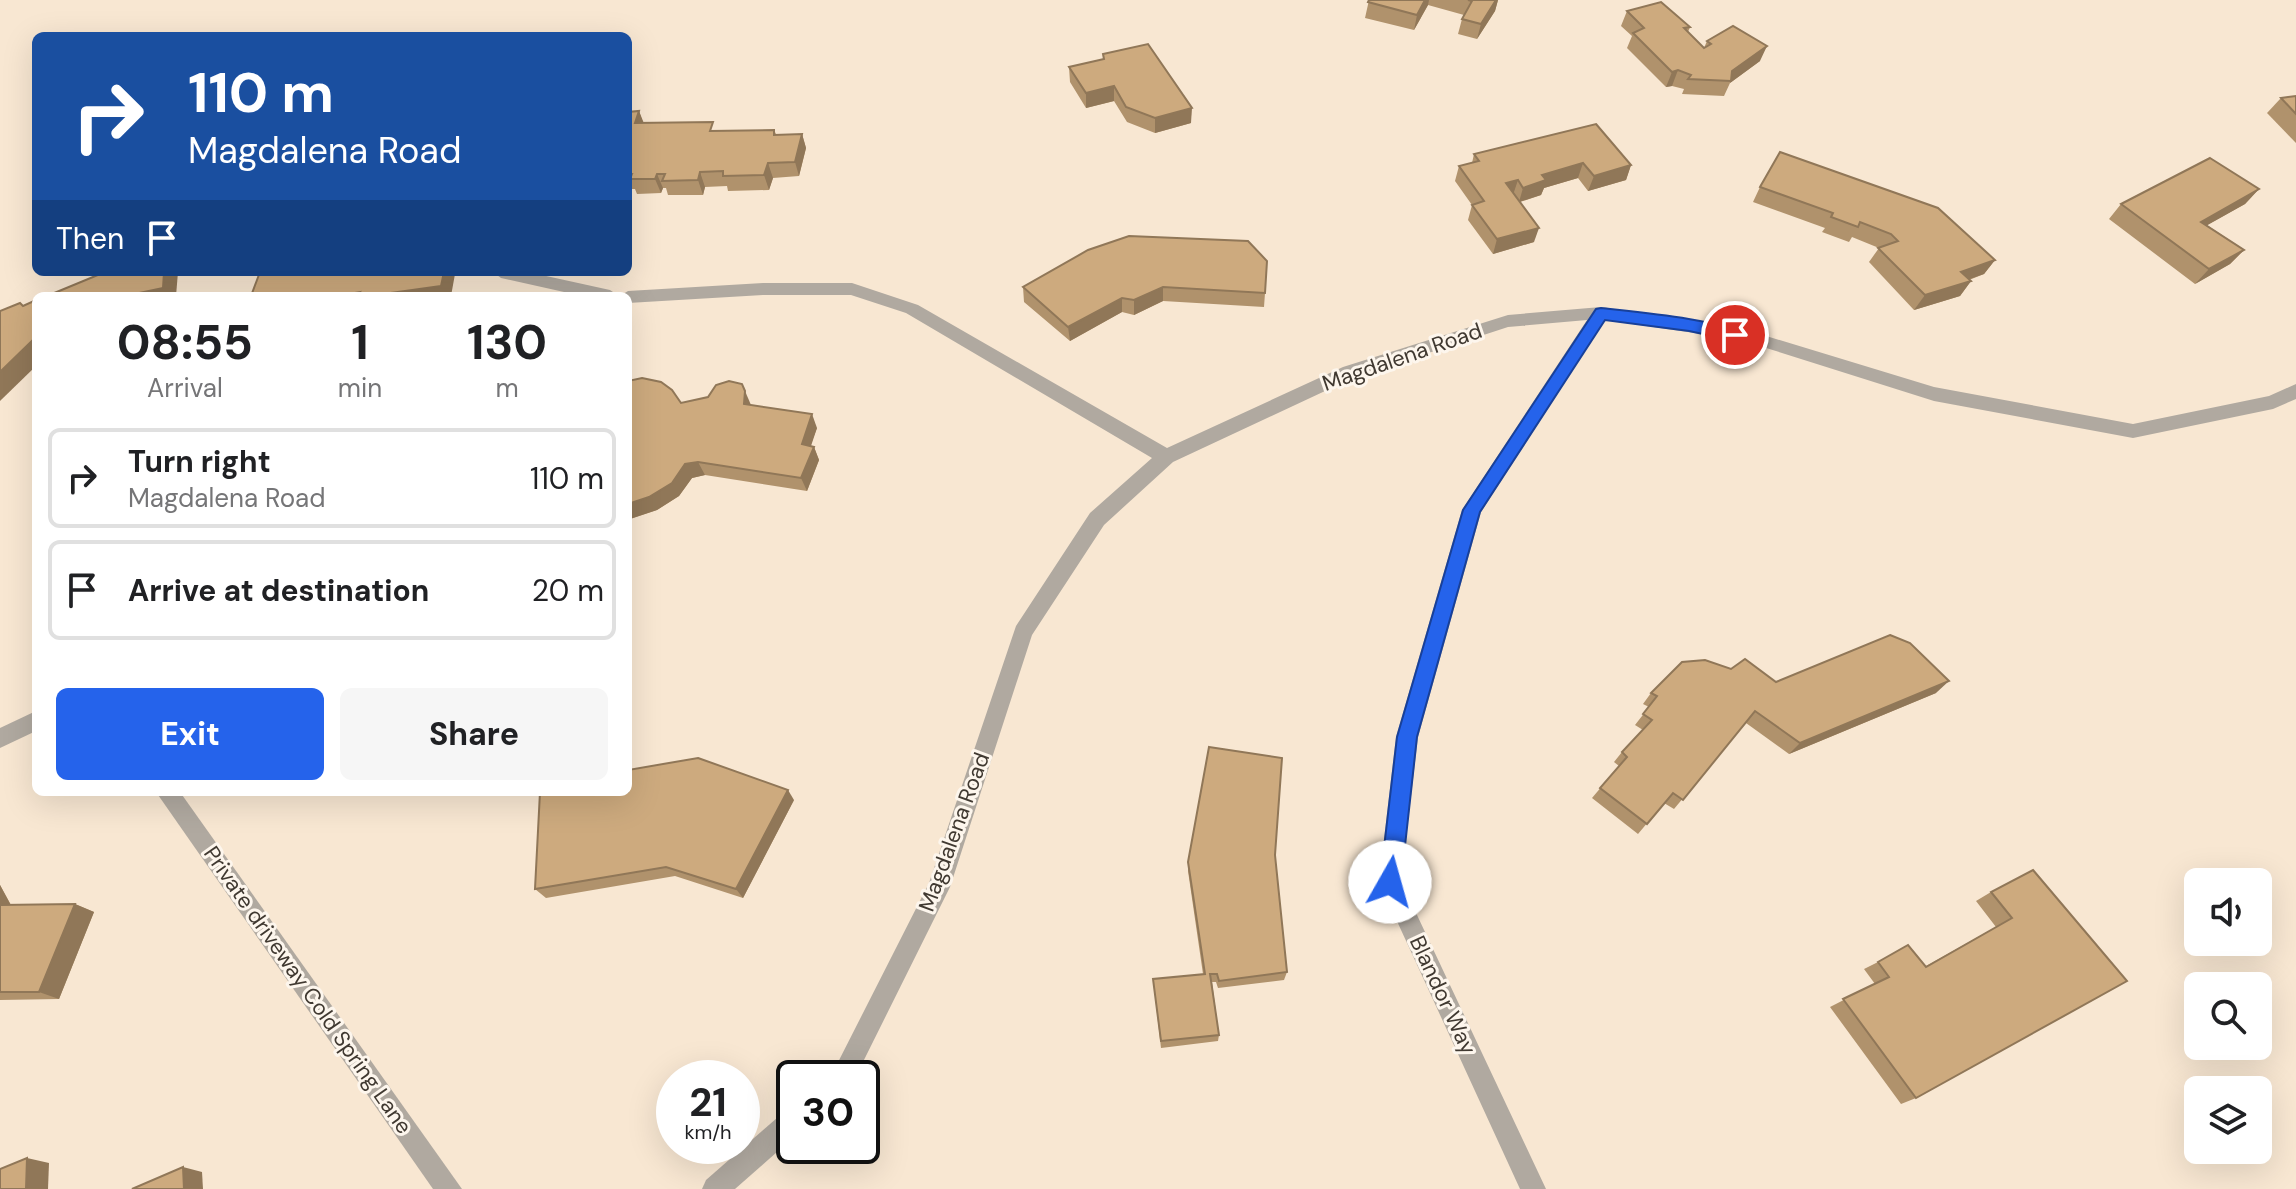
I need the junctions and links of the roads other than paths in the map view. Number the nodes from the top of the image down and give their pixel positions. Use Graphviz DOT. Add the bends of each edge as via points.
graph roads {
  1 [pos="519,276"];
  2 [pos="592,292"];
  3 [pos="632,297"];
  4 [pos="1601,313"];
  5 [pos="2296,391"];
  6 [pos="1166,457"];
  7 [pos="32,723"];
  8 [pos="0,738"];
  9 [pos="170,796"];
  10 [pos="851,1060"];
  11 [pos="776,1136"];
  12 [pos="449,1189"];
  13 [pos="715,1189"];
  14 [pos="1533,1189"];
  1 -- 2 [label="street"];
  3 -- 6 [label="street" via="852,289 912,309"];
  4 -- 5 [label="street, Magdalena Road" via="1763,341 1934,394 2133,431 2273,402"];
  4 -- 6 [label="street, Magdalena Road" via="1508,321 1349,372"];
  4 -- 14 [label="street, Blandor Way" via="1472,510 1407,737 1390,882"];
  6 -- 10 [label="street, Magdalena Road" via="1097,519 1023,632 939,887"];
  7 -- 8 [label="street"];
  9 -- 12 [label="street, Private driveway Cold Spring Lane"];
  11 -- 13 [label="street"];
}
